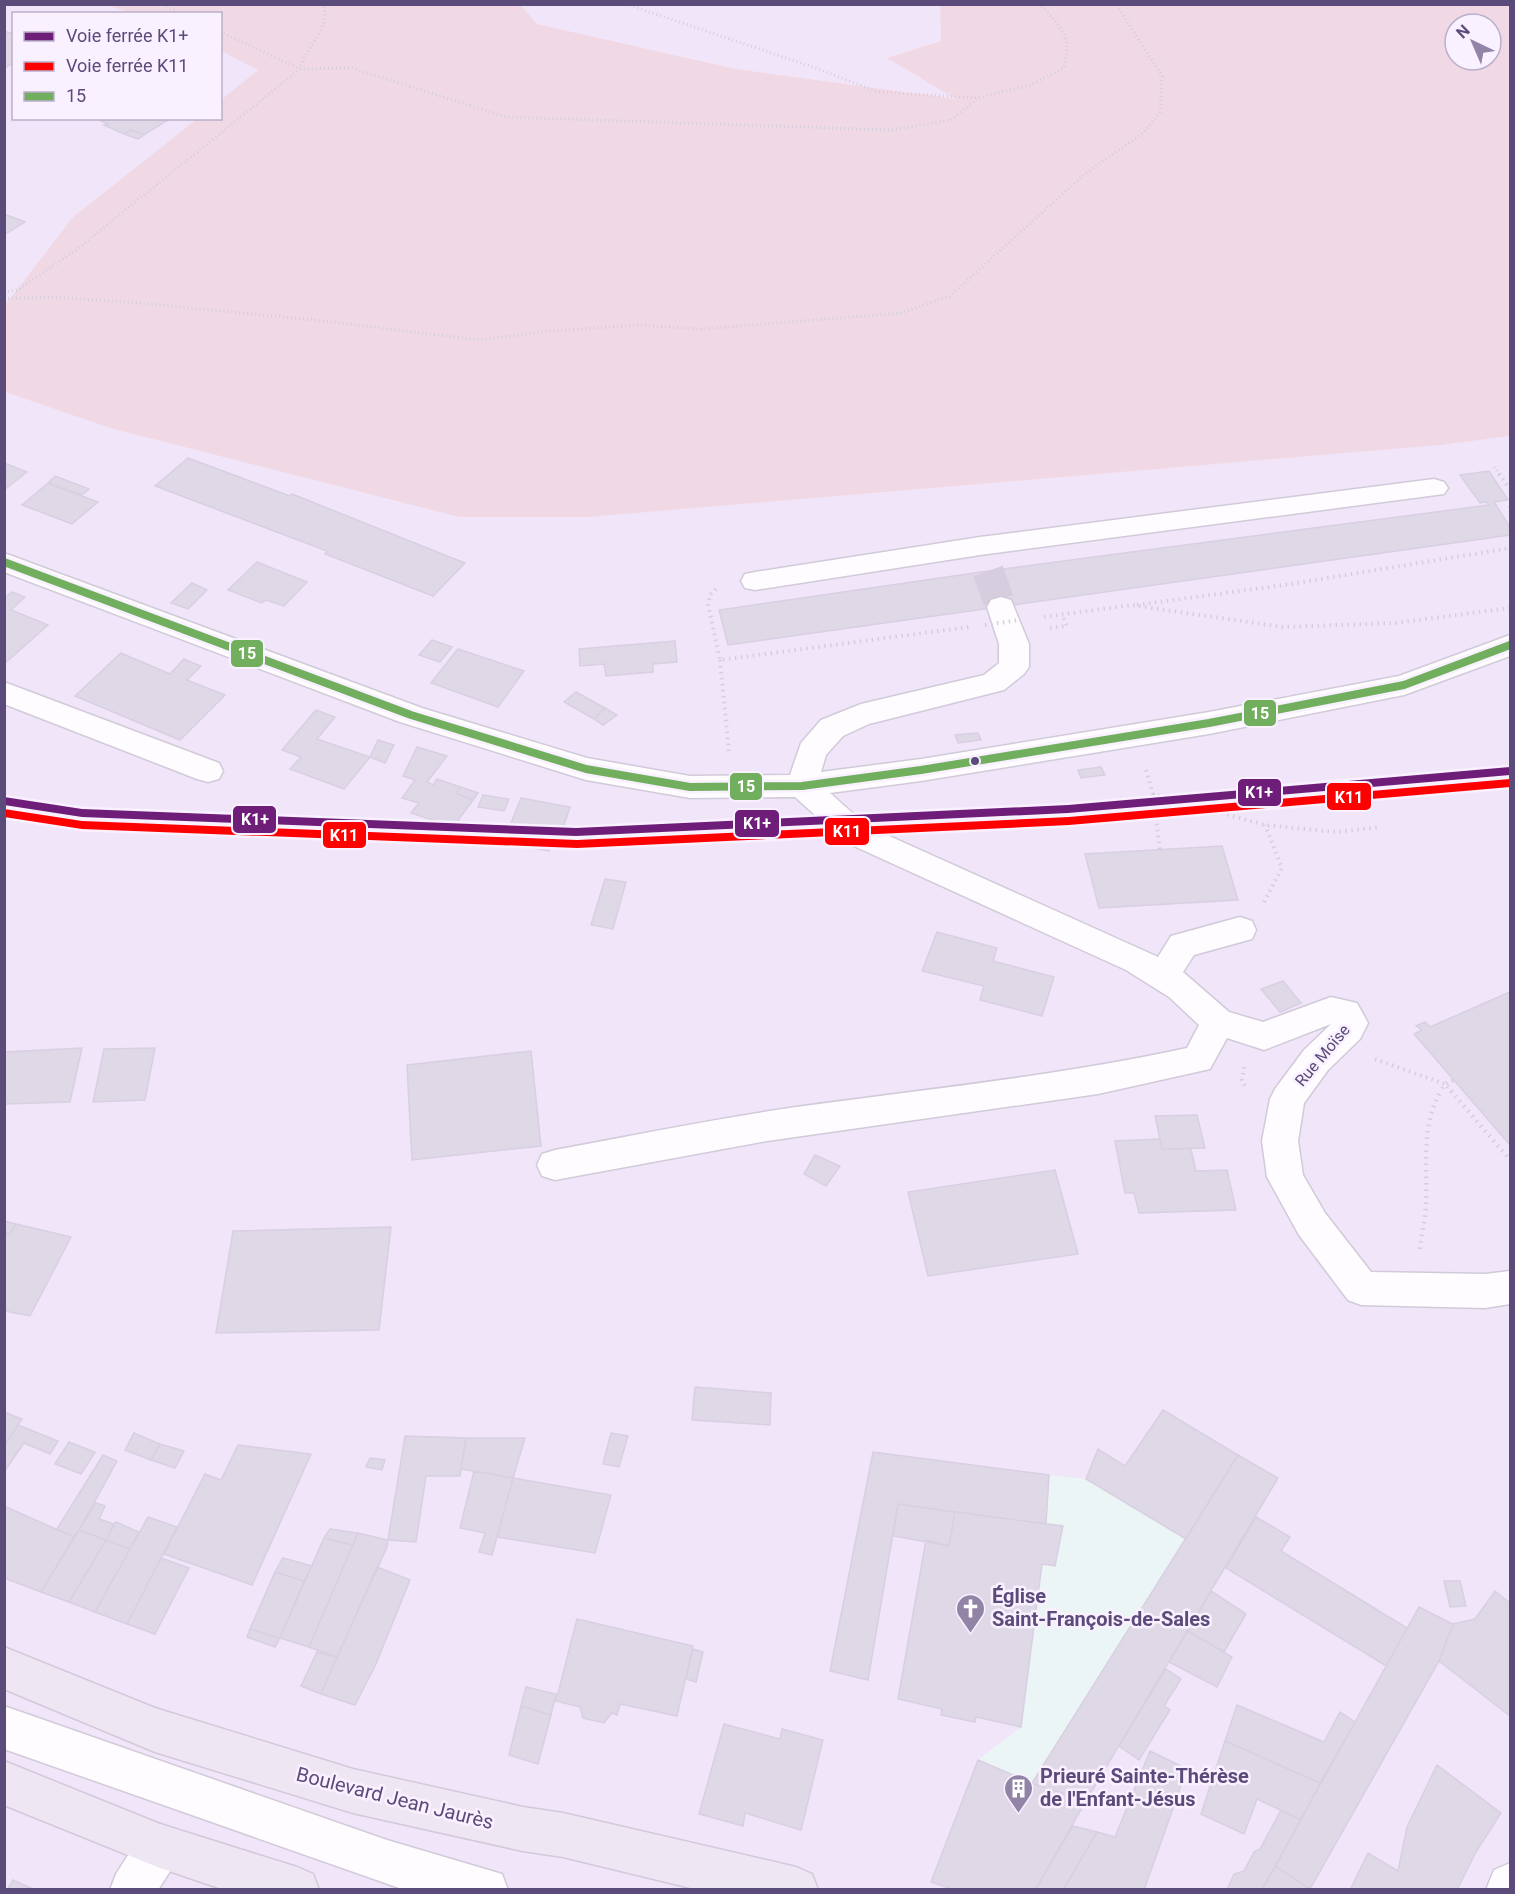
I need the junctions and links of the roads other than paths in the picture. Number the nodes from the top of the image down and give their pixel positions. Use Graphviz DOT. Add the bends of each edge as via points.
graph roads {
  1 [pos="1434,488"];
  2 [pos="4,562"];
  3 [pos="755,581"];
  4 [pos="1002,618"];
  5 [pos="1510,645"];
  6 [pos="4,692"];
  7 [pos="208,771"];
  8 [pos="802,786"];
  9 [pos="1240,930"];
  10 [pos="1163,976"];
  11 [pos="1218,1022"];
  12 [pos="555,1165"];
  13 [pos="1510,1288"];
  14 [pos="4,1668"];
  15 [pos="4,1727"];
  16 [pos="4,1783"];
  17 [pos="160,1846"];
  18 [pos="132,1890"];
  19 [pos="297,1890"];
  20 [pos="486,1890"];
  21 [pos="796,1890"];
  1 -- 3 [label="street" via="984,559"];
  2 -- 8 [label="street" via="411,715 586,769 690,786"];
  4 -- 8 [label="street" via="1014,644 1014,667 994,683 861,715 832,728 812,751"];
  5 -- 8 [label="street" via="1404,685 1138,735"];
  6 -- 7 [label="street"];
  8 -- 10 [label="street, Rue Moïse" via="856,834 1138,961"];
  9 -- 10 [label="street" via="1183,945"];
  10 -- 11 [label="street, Rue Moïse"];
  11 -- 12 [label="street" via="1198,1059 1138,1073 795,1122"];
  11 -- 13 [label="street, Rue Moïse" via="1264,1036 1331,1010 1345,1013 1352,1023 1316,1060 1287,1099 1280,1141 1285,1177 1312,1224 1361,1288"];
  14 -- 21 [label="main road, Boulevard Jean Jaurès" via="155,1730 353,1791"];
  15 -- 20 [label="street" via="387,1862"];
  16 -- 17 [label="main road"];
  17 -- 18 [label="street"];
  17 -- 19 [label="main road"];
}
